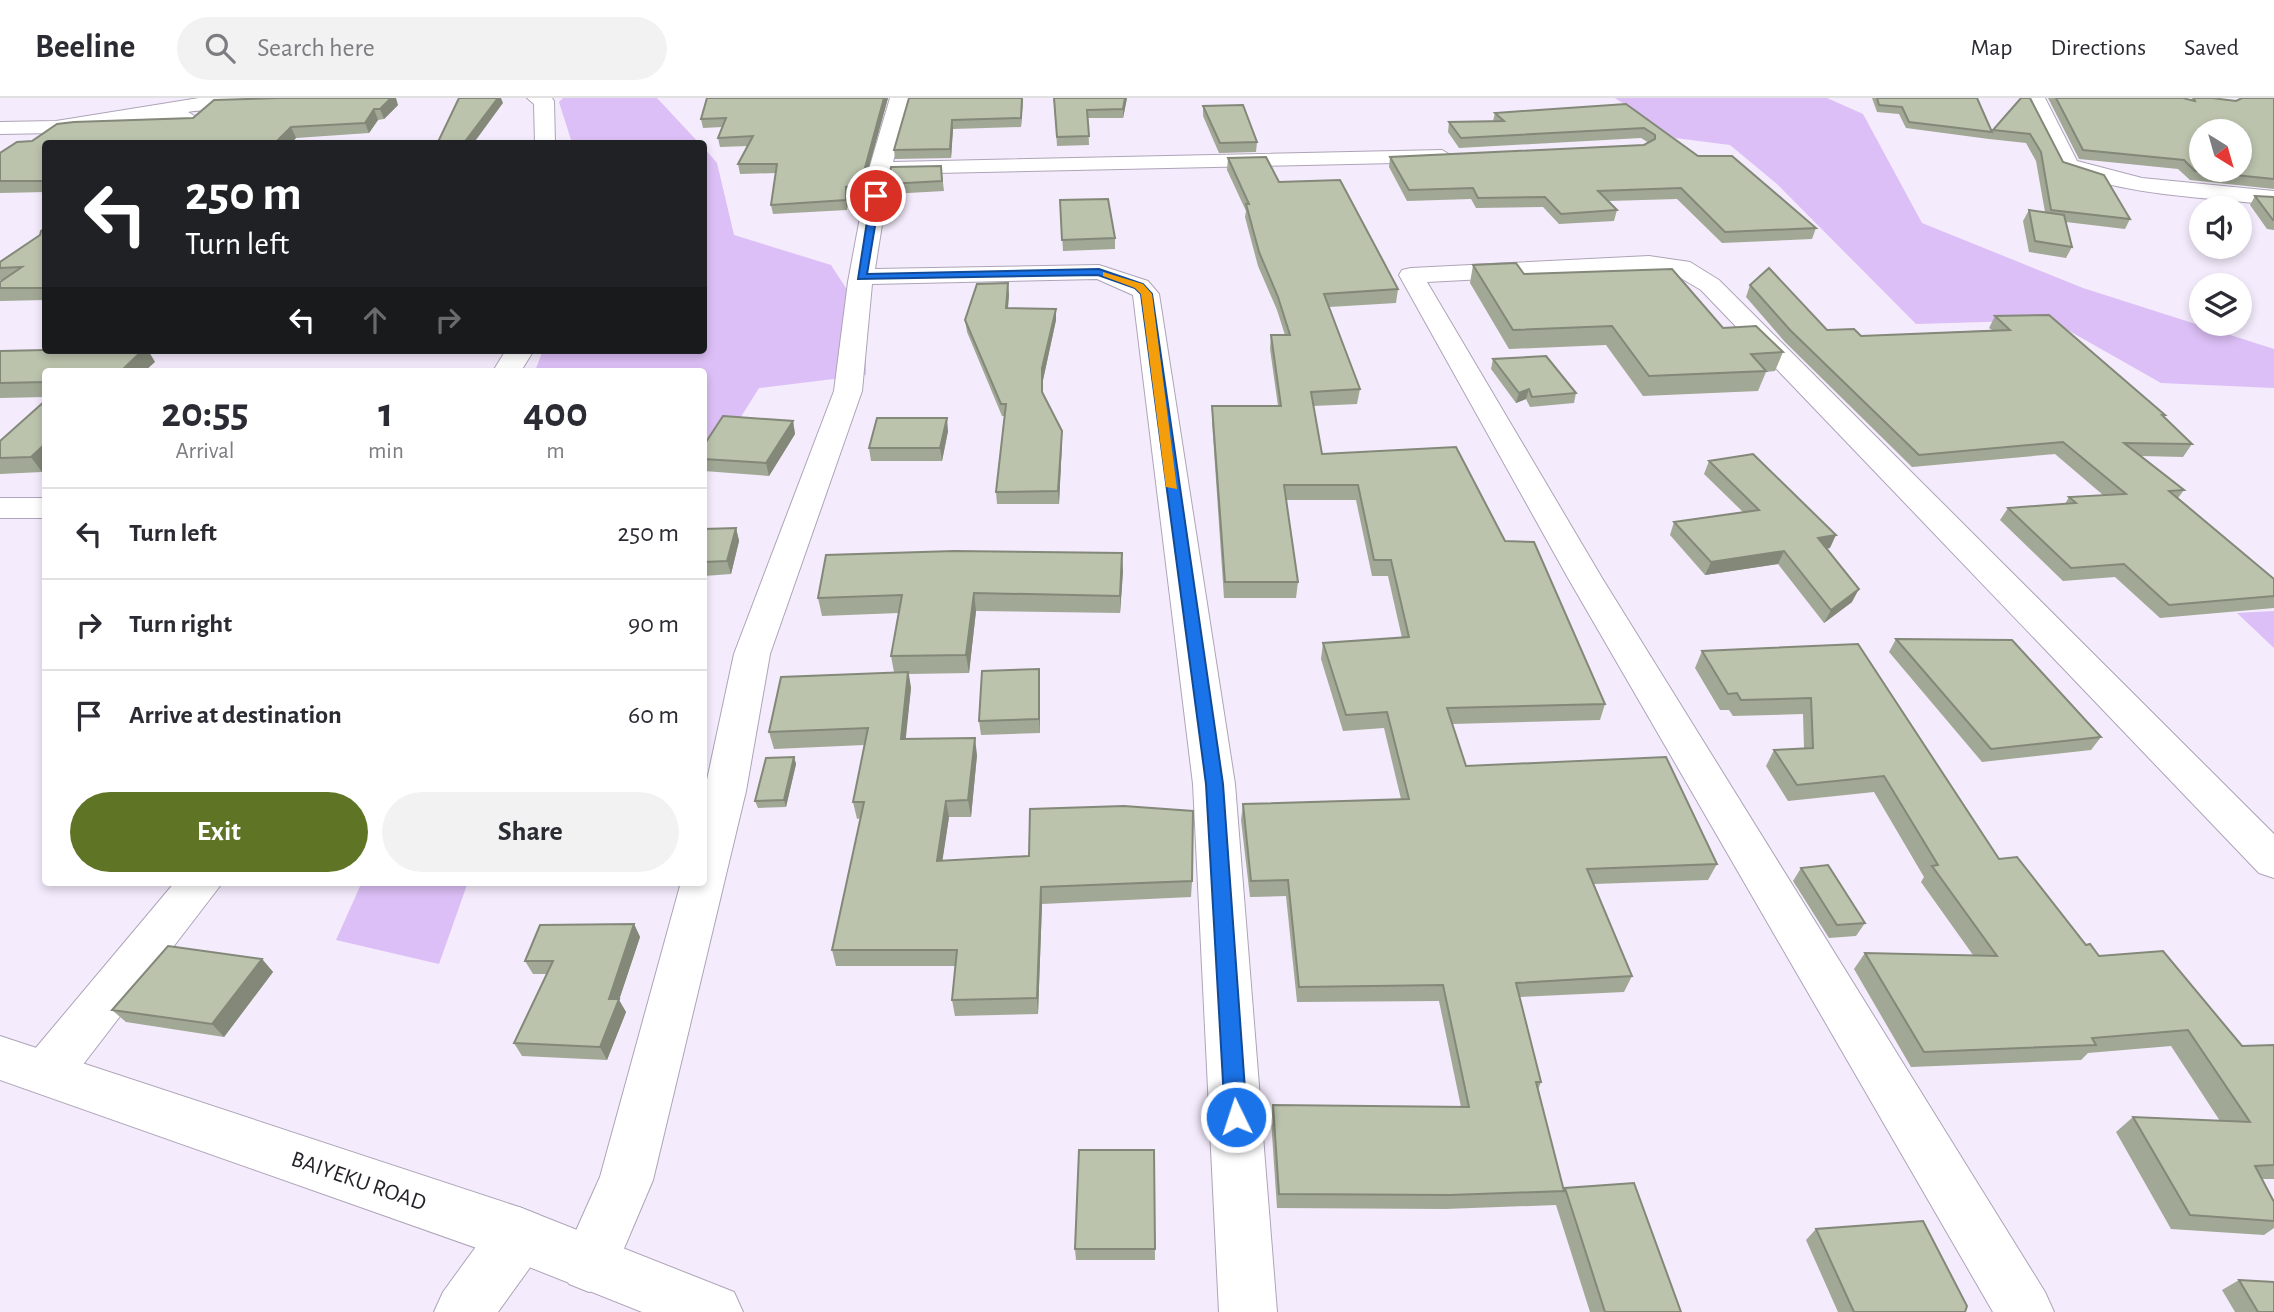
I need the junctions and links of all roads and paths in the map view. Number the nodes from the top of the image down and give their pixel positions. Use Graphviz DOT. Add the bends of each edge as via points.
graph roads {
  1 [pos="540,98"];
  2 [pos="900,98"];
  3 [pos="2035,98"];
  4 [pos="210,100"];
  5 [pos="283,101"];
  6 [pos="156,113"];
  7 [pos="188,118"];
  8 [pos="0,128"];
  9 [pos="168,135"];
  10 [pos="545,140"];
  11 [pos="1468,156"];
  12 [pos="880,169"];
  13 [pos="2274,198"];
  14 [pos="862,277"];
  15 [pos="0,508"];
  16 [pos="42,508"];
  17 [pos="2274,861"];
  18 [pos="707,864"];
  19 [pos="197,886"];
  20 [pos="701,886"];
  21 [pos="13,1063"];
  22 [pos="519,1235"];
  23 [pos="589,1264"];
  24 [pos="463,1312"];
  25 [pos="714,1312"];
  26 [pos="1248,1312"];
  27 [pos="2025,1312"];
  1 -- 10 [label="street" via="544,101"];
  2 -- 12 [label="street"];
  3 -- 13 [label="street" via="2069,165 2078,169 2135,182"];
  4 -- 5 [label="street"];
  4 -- 6 [label="street"];
  4 -- 7 [label="street"];
  6 -- 7 [label="street"];
  6 -- 8 [label="street" via="56,127"];
  7 -- 9 [label="street"];
  11 -- 12 [label="street"];
  12 -- 14 [label="street"];
  14 -- 18 [label="street" via="848,391 752,654"];
  14 -- 26 [label="street" via="1099,272 1139,286 1146,294 1214,784"];
  15 -- 16 [label="street"];
  17 -- 27 [label="street" via="1710,285 1690,271 1649,262 1411,275 1592,590"];
  19 -- 21 [label="street"];
  20 -- 23 [label="street" via="626,1180"];
  21 -- 22 [label="street, BAIYEKU ROAD"];
  22 -- 23 [label="street, BAIYEKU ROAD"];
  22 -- 24 [label="street"];
  23 -- 25 [label="street, BAIYEKU ROAD"];
}
